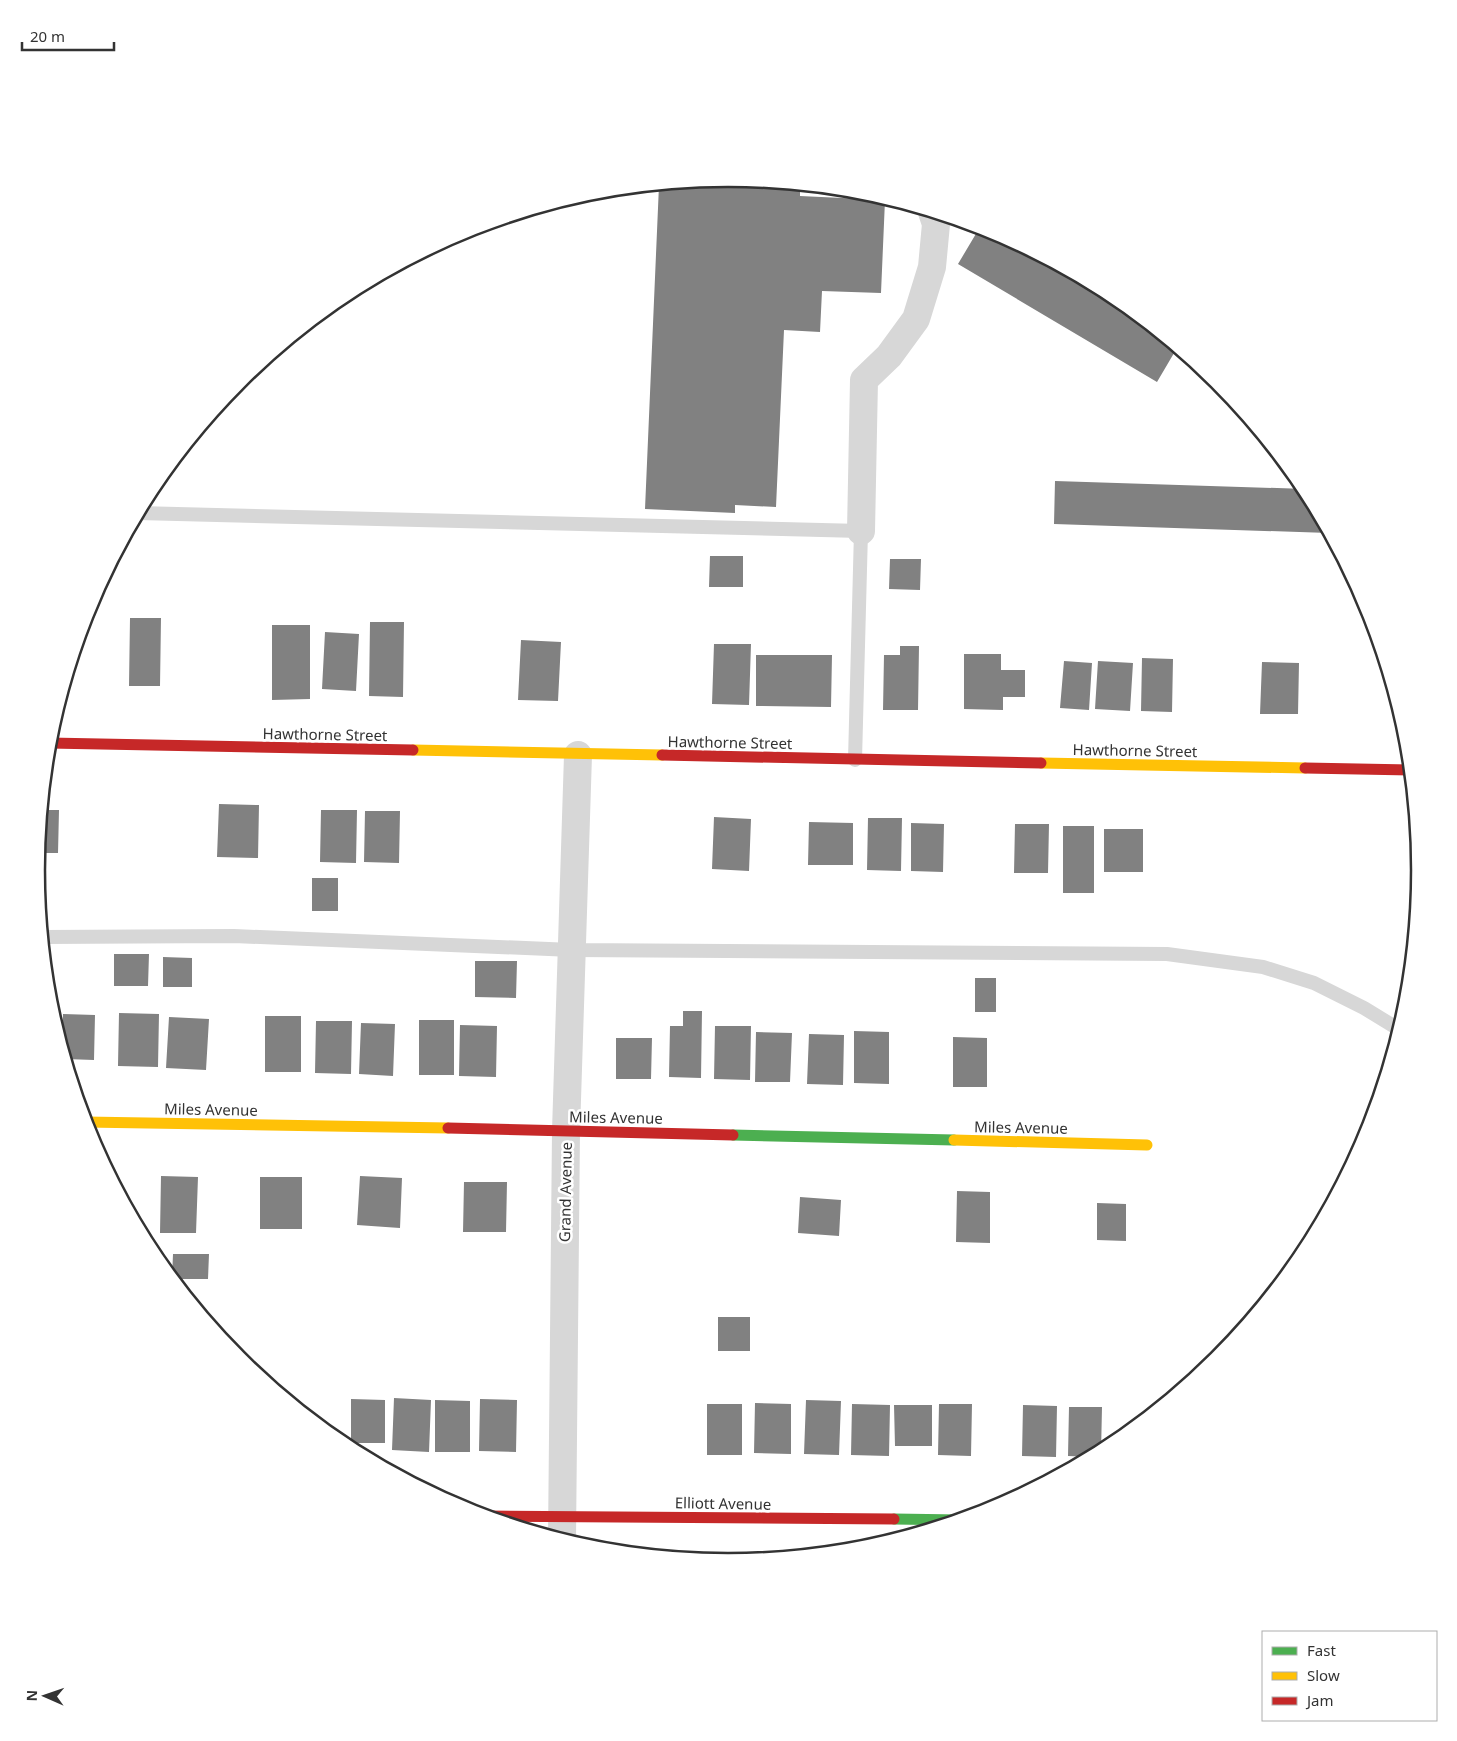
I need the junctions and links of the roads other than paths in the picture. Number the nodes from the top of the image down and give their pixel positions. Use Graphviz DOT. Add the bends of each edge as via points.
graph roads {
  1 [pos="934,219"];
  2 [pos="147,513"];
  3 [pos="861,530"];
  4 [pos="57,743"];
  5 [pos="578,755"];
  6 [pos="855,760"];
  7 [pos="1404,770"];
  8 [pos="48,937"];
  9 [pos="572,950"];
  10 [pos="1394,1026"];
  11 [pos="93,1122"];
  12 [pos="566,1131"];
  13 [pos="1146,1145"];
  14 [pos="940,1520"];
  15 [pos="521,1522"];
  16 [pos="562,1528"];
  1 -- 3 [label="street" via="932,267 916,319 889,356 864,380"];
  2 -- 3 [label="lane"];
  3 -- 6 [label="lane"];
  4 -- 5 [label="street, Hawthorne Street"];
  5 -- 6 [label="street, Hawthorne Street"];
  5 -- 9 [label="street, Grand Avenue"];
  6 -- 7 [label="street, Hawthorne Street"];
  8 -- 9 [label="lane" via="234,936"];
  9 -- 10 [label="lane" via="1167,954 1264,967 1314,983"];
  9 -- 12 [label="street, Grand Avenue"];
  11 -- 12 [label="street, Miles Avenue"];
  12 -- 13 [label="street, Miles Avenue"];
  12 -- 16 [label="street, Grand Avenue"];
  14 -- 16 [label="street, Elliott Avenue"];
  15 -- 16 [label="street, Elliott Avenue"];
}
